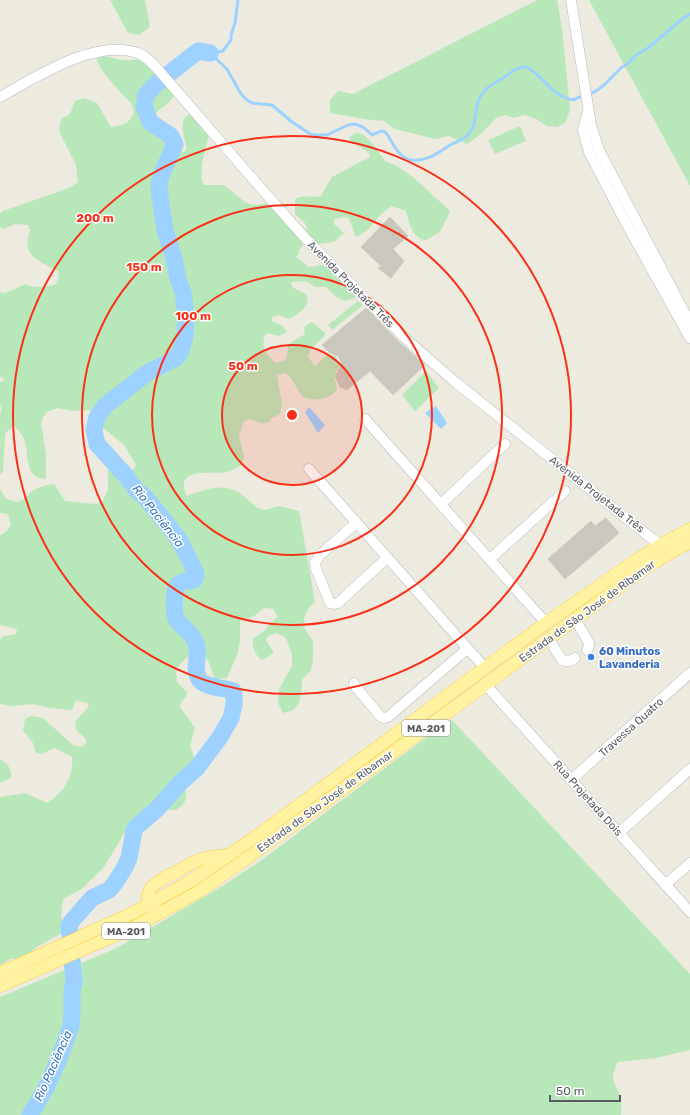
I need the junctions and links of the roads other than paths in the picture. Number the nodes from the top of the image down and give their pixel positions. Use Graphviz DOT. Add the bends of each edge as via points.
graph roads {
  1 [pos="571,0"];
  2 [pos="0,97"];
  3 [pos="689,330"];
  4 [pos="365,419"];
  5 [pos="505,444"];
  6 [pos="309,469"];
  7 [pos="566,491"];
  8 [pos="441,504"];
  9 [pos="356,523"];
  10 [pos="690,529"];
  11 [pos="690,542"];
  12 [pos="660,545"];
  13 [pos="387,558"];
  14 [pos="490,559"];
  15 [pos="575,619"];
  16 [pos="546,623"];
  17 [pos="548,638"];
  18 [pos="468,649"];
  19 [pos="587,650"];
  20 [pos="575,658"];
  21 [pos="485,668"];
  22 [pos="690,673"];
  23 [pos="354,683"];
  24 [pos="485,684"];
  25 [pos="690,769"];
  26 [pos="571,780"];
  27 [pos="619,834"];
  28 [pos="690,863"];
  29 [pos="665,885"];
  30 [pos="150,904"];
  31 [pos="160,912"];
  32 [pos="690,912"];
  33 [pos="0,973"];
  34 [pos="0,986"];
  1 -- 3 [label="street" via="588,106 588,125 640,239"];
  2 -- 12 [label="street, Avenida Projetada Três" via="80,56 110,50 138,53 161,73 306,239 406,338 454,381"];
  4 -- 8 [label="street"];
  5 -- 8 [label="street"];
  6 -- 9 [label="street"];
  7 -- 14 [label="street"];
  8 -- 14 [label="street"];
  9 -- 13 [label="street"];
  9 -- 13 [label="street" via="315,562 330,603 338,602"];
  10 -- 12 [label="main road, Estrada de São José de Ribamar / MA-201"];
  11 -- 15 [label="main road, Estrada de São José de Ribamar / MA-201" via="655,562"];
  12 -- 16 [label="main road, Estrada de São José de Ribamar / MA-201"];
  13 -- 18 [label="street"];
  14 -- 16 [label="street"];
  15 -- 17 [label="main road, Estrada de São José de Ribamar / MA-201"];
  15 -- 19 [label="street" via="588,643"];
  16 -- 21 [label="main road, Estrada de São José de Ribamar / MA-201"];
  17 -- 20 [label="street" via="562,660 566,662"];
  17 -- 24 [label="main road, Estrada de São José de Ribamar / MA-201"];
  18 -- 21 [label="street"];
  18 -- 23 [label="street" via="384,718"];
  21 -- 30 [label="main road, Estrada de São José de Ribamar / MA-201" via="229,855 202,859 158,881 150,891"];
  22 -- 26 [label="street, Travessa Quatro"];
  24 -- 26 [label="street, Rua Projetada Dois"];
  24 -- 31 [label="main road, Estrada de São José de Ribamar / MA-201" via="236,866 198,892"];
  25 -- 27 [label="street"];
  26 -- 27 [label="street, Rua Projetada Dois"];
  27 -- 29 [label="street, Rua Projetada Dois"];
  28 -- 29 [label="street"];
  29 -- 32 [label="street, Rua Projetada Dois"];
  30 -- 31 [label="main road"];
  30 -- 33 [label="main road, MA-201"];
  31 -- 34 [label="main road, Estrada de São José de Ribamar / MA-201" via="136,926"];
}
